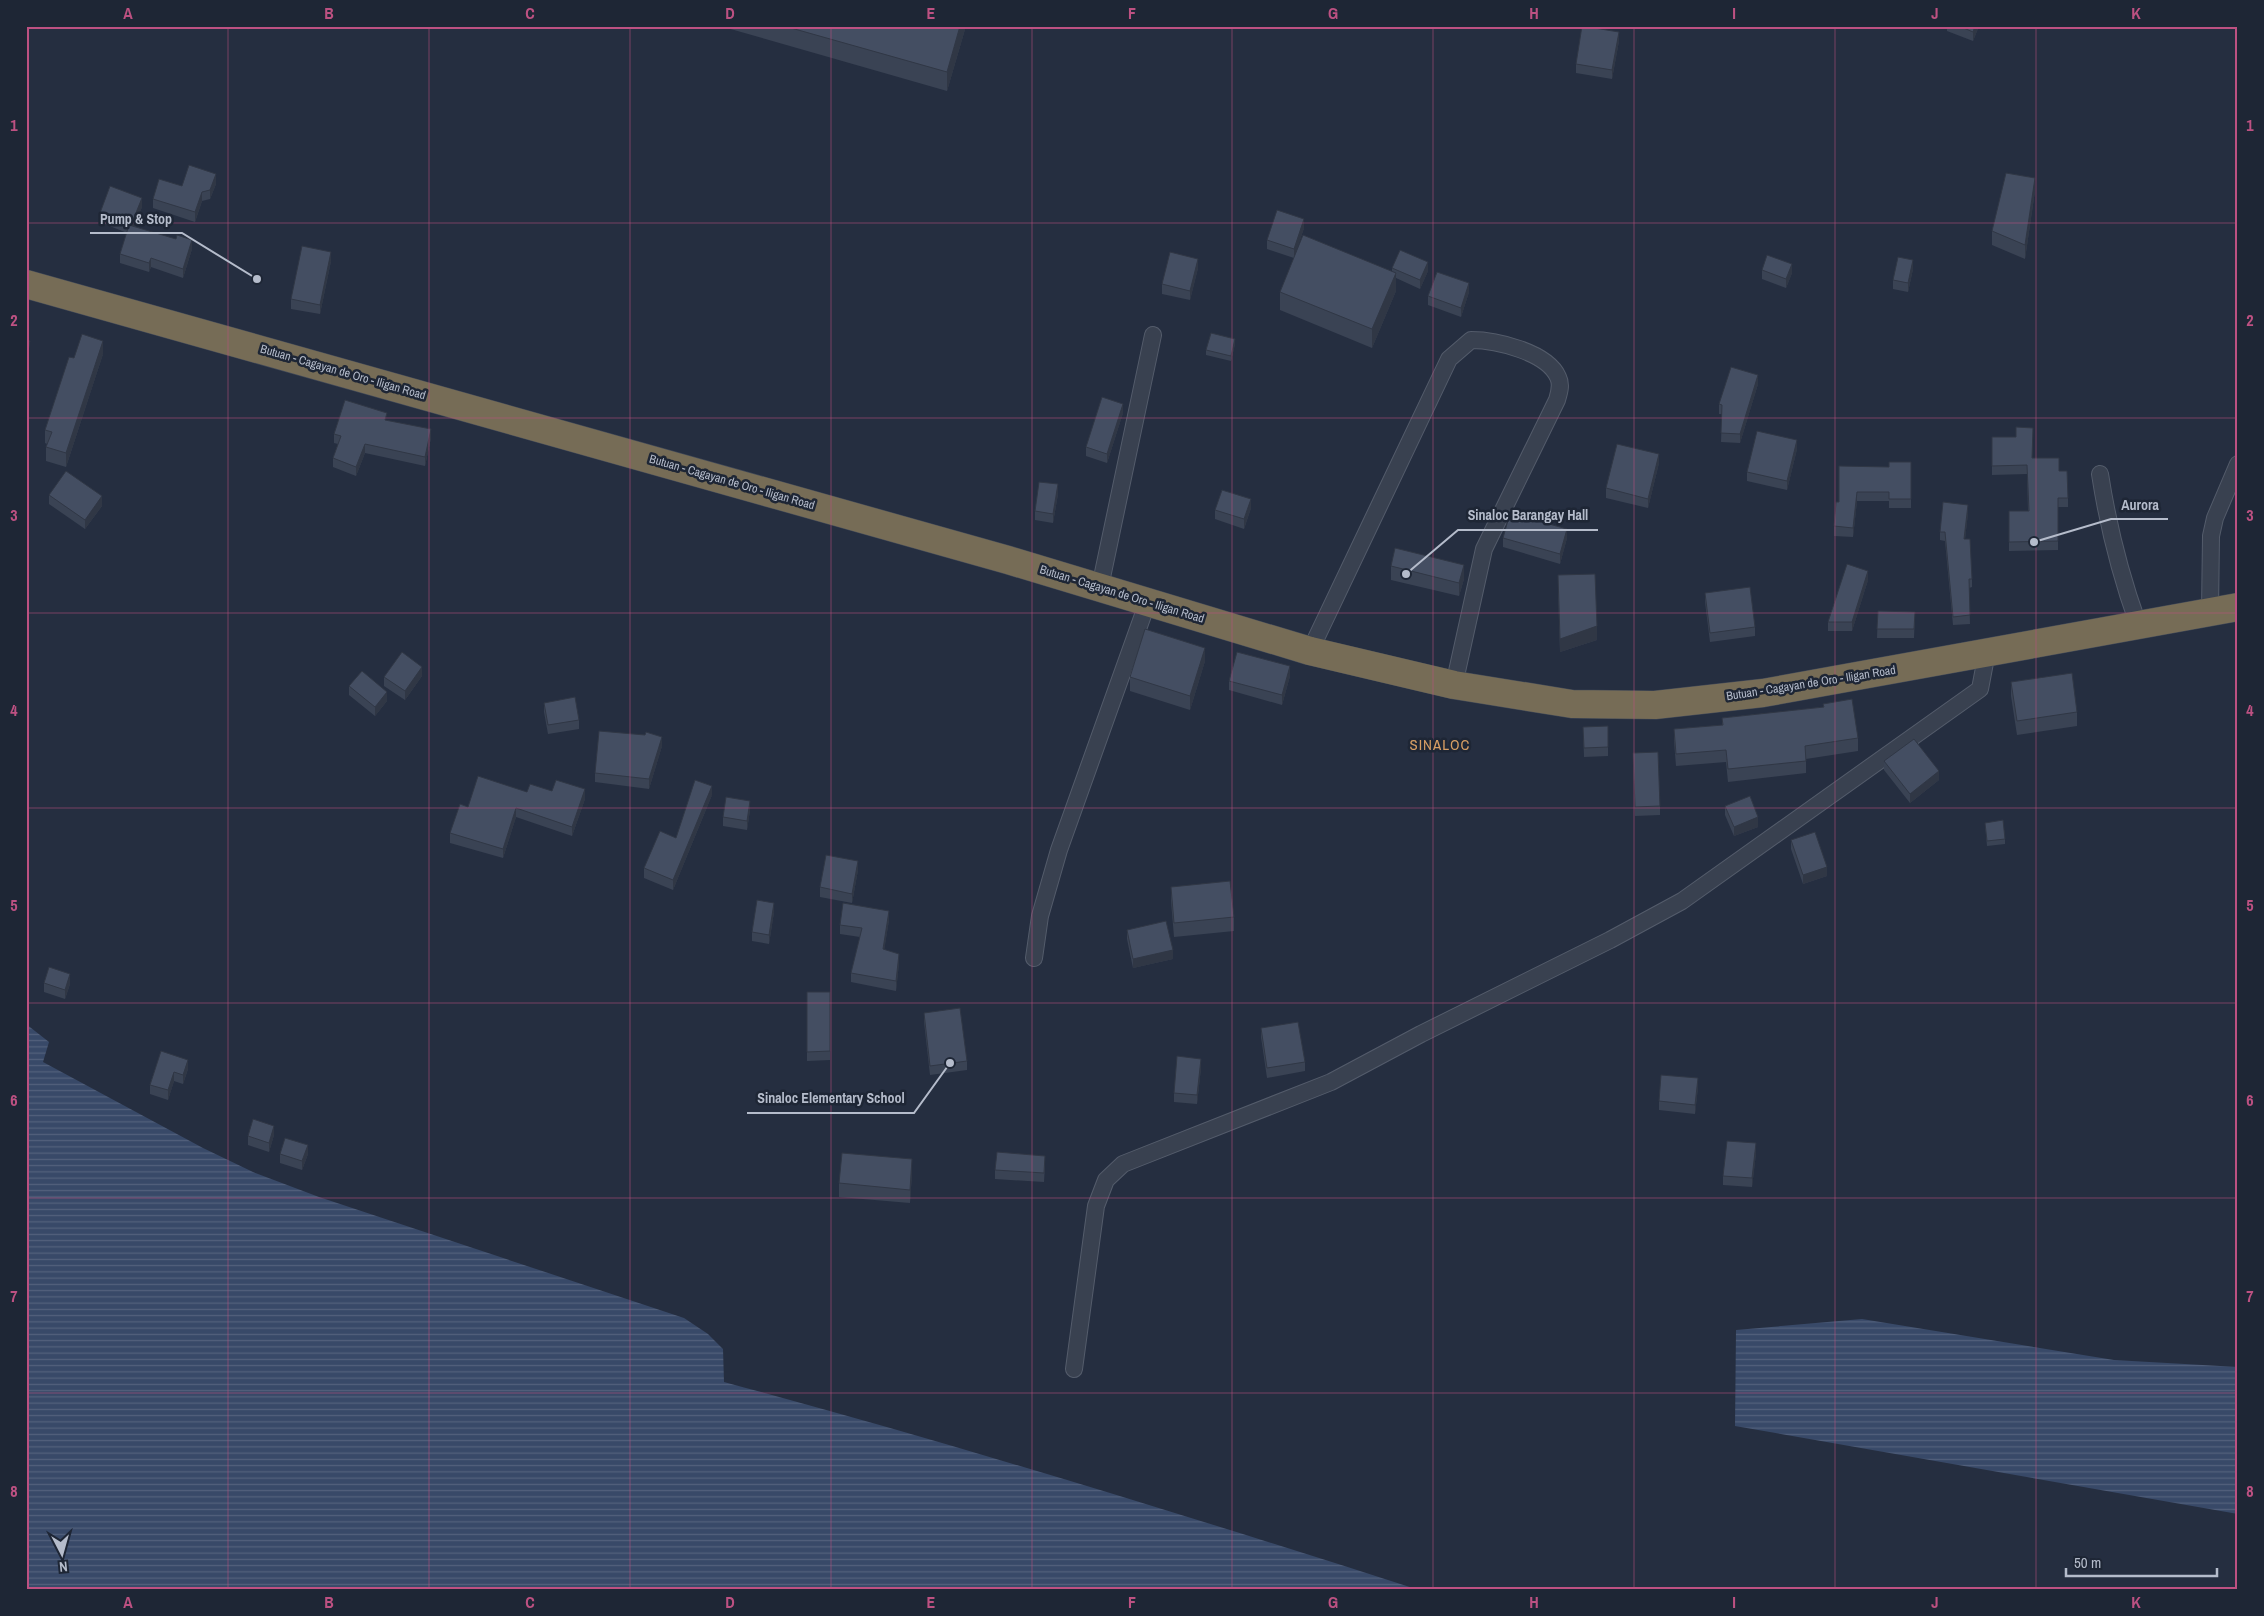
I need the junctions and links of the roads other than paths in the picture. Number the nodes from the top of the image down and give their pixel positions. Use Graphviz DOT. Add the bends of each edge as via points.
graph roads {
  1 [pos="26,284"];
  2 [pos="1152,335"];
  3 [pos="2238,464"];
  4 [pos="2100,474"];
  5 [pos="1100,587"];
  6 [pos="1148,601"];
  7 [pos="2238,607"];
  8 [pos="2210,611"];
  9 [pos="2138,624"];
  10 [pos="1310,651"];
  11 [pos="1987,652"];
  12 [pos="1454,685"];
  13 [pos="1034,958"];
  14 [pos="1074,1369"];
  1 -- 5 [label="highway, Butuan - Cagayan de Oro - Iligan Road"];
  2 -- 5 [label="street"];
  3 -- 8 [label="street" via="2215,518 2211,536"];
  4 -- 9 [label="street" via="2110,532"];
  5 -- 6 [label="highway, Butuan - Cagayan de Oro - Iligan Road"];
  6 -- 10 [label="highway, Butuan - Cagayan de Oro - Iligan Road"];
  6 -- 13 [label="street" via="1059,850 1040,916"];
  7 -- 8 [label="highway, Butuan - Cagayan de Oro - Iligan Road"];
  8 -- 9 [label="highway, Butuan - Cagayan de Oro - Iligan Road"];
  9 -- 11 [label="highway, Butuan - Cagayan de Oro - Iligan Road"];
  10 -- 12 [label="highway, Butuan - Cagayan de Oro - Iligan Road"];
  10 -- 12 [label="street" via="1449,359 1471,340 1489,340 1520,349 1543,361 1558,377 1560,388 1558,400 1484,549"];
  11 -- 12 [label="highway, Butuan - Cagayan de Oro - Iligan Road" via="1763,693 1655,705 1572,704"];
  11 -- 14 [label="street" via="1980,689 1682,901 1331,1082 1123,1164 1106,1180 1096,1206"];
}
